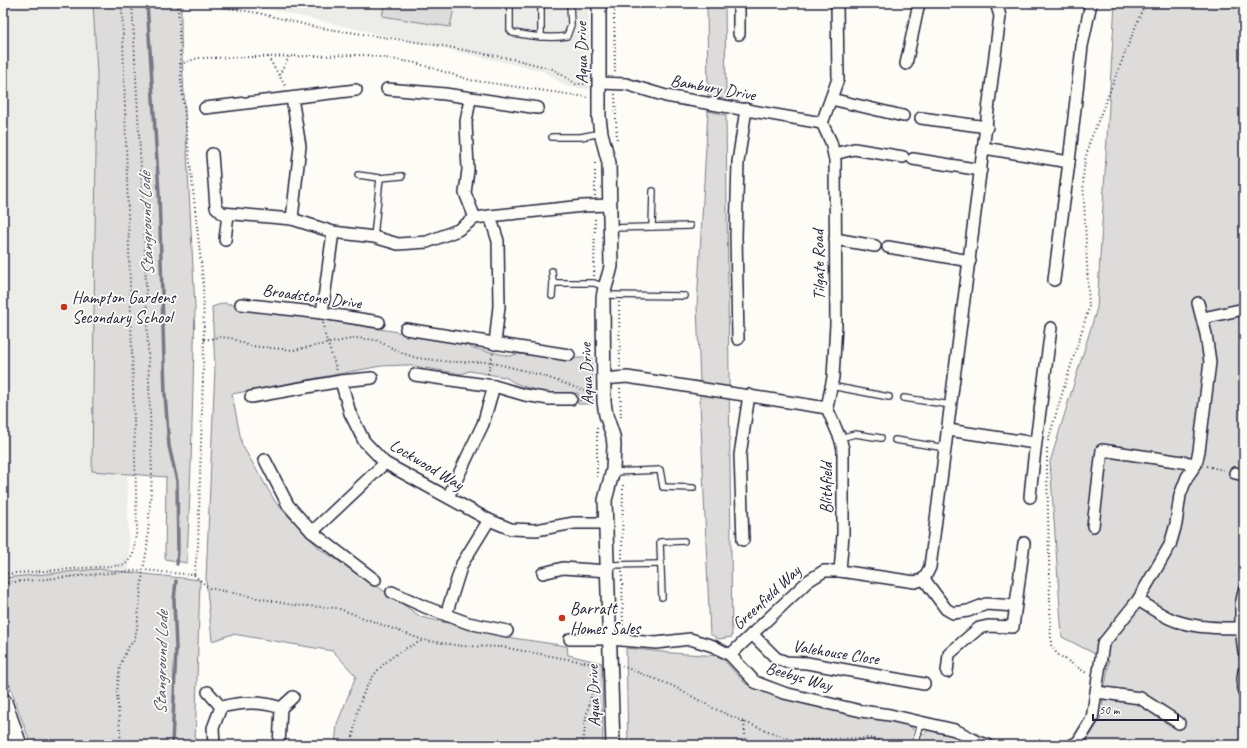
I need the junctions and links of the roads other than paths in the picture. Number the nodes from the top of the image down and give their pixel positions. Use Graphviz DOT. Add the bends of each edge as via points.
graph roads {
  1 [pos="510,3"];
  2 [pos="541,3"];
  3 [pos="570,3"];
  4 [pos="599,3"];
  5 [pos="739,3"];
  6 [pos="837,3"];
  7 [pos="919,3"];
  8 [pos="996,3"];
  9 [pos="1091,3"];
  10 [pos="739,34"];
  11 [pos="541,37"];
  12 [pos="906,64"];
  13 [pos="600,83"];
  14 [pos="387,89"];
  15 [pos="356,90"];
  16 [pos="292,98"];
  17 [pos="470,98"];
  18 [pos="831,99"];
  19 [pos="205,108"];
  20 [pos="538,108"];
  21 [pos="746,109"];
  22 [pos="903,116"];
  23 [pos="921,118"];
  24 [pos="822,123"];
  25 [pos="987,127"];
  26 [pos="601,133"];
  27 [pos="552,137"];
  28 [pos="984,148"];
  29 [pos="212,154"];
  30 [pos="834,154"];
  31 [pos="1069,162"];
  32 [pos="981,170"];
  33 [pos="358,175"];
  34 [pos="402,176"];
  35 [pos="380,178"];
  36 [pos="653,192"];
  37 [pos="610,205"];
  38 [pos="228,214"];
  39 [pos="490,216"];
  40 [pos="475,218"];
  41 [pos="292,219"];
  42 [pos="690,226"];
  43 [pos="652,227"];
  44 [pos="611,228"];
  45 [pos="333,232"];
  46 [pos="374,237"];
  47 [pos="835,239"];
  48 [pos="225,240"];
  49 [pos="875,246"];
  50 [pos="888,247"];
  51 [pos="970,261"];
  52 [pos="552,271"];
  53 [pos="1054,280"];
  54 [pos="553,283"];
  55 [pos="604,291"];
  56 [pos="552,296"];
  57 [pos="685,296"];
  58 [pos="1198,302"];
  59 [pos="241,304"];
  60 [pos="1244,309"];
  61 [pos="322,313"];
  62 [pos="1203,318"];
  63 [pos="379,322"];
  64 [pos="1051,328"];
  65 [pos="406,329"];
  66 [pos="738,339"];
  67 [pos="495,344"];
  68 [pos="569,355"];
  69 [pos="415,376"];
  70 [pos="372,378"];
  71 [pos="603,379"];
  72 [pos="341,381"];
  73 [pos="490,386"];
  74 [pos="831,386"];
  75 [pos="749,396"];
  76 [pos="251,397"];
  77 [pos="889,397"];
  78 [pos="904,398"];
  79 [pos="571,399"];
  80 [pos="951,405"];
  81 [pos="827,408"];
  82 [pos="948,430"];
  83 [pos="840,438"];
  84 [pos="881,438"];
  85 [pos="895,440"];
  86 [pos="1035,443"];
  87 [pos="946,448"];
  88 [pos="265,460"];
  89 [pos="385,463"];
  90 [pos="1196,464"];
  91 [pos="618,472"];
  92 [pos="694,488"];
  93 [pos="448,497"];
  94 [pos="1030,497"];
  95 [pos="489,520"];
  96 [pos="606,523"];
  97 [pos="1093,526"];
  98 [pos="312,532"];
  99 [pos="743,540"];
  100 [pos="684,541"];
  101 [pos="1024,544"];
  102 [pos="661,564"];
  103 [pos="608,568"];
  104 [pos="840,571"];
  105 [pos="543,573"];
  106 [pos="924,579"];
  107 [pos="375,580"];
  108 [pos="1244,591"];
  109 [pos="392,592"];
  110 [pos="662,597"];
  111 [pos="1138,600"];
  112 [pos="1016,606"];
  113 [pos="446,615"];
  114 [pos="1241,628"];
  115 [pos="507,631"];
  116 [pos="752,634"];
  117 [pos="570,639"];
  118 [pos="610,639"];
  119 [pos="1244,652"];
  120 [pos="730,655"];
  121 [pos="1244,671"];
  122 [pos="947,672"];
  123 [pos="924,684"];
  124 [pos="208,692"];
  125 [pos="1097,692"];
  126 [pos="1244,692"];
  127 [pos="293,697"];
  128 [pos="3,702"];
  129 [pos="221,707"];
  130 [pos="281,708"];
  131 [pos="921,722"];
  132 [pos="1179,723"];
  133 [pos="18,745"];
  134 [pos="214,745"];
  135 [pos="279,745"];
  136 [pos="613,745"];
  137 [pos="915,745"];
  138 [pos="988,745"];
  139 [pos="1072,745"];
  1 -- 11 [label="lane" via="510,30 513,33"];
  2 -- 11 [label="lane"];
  3 -- 11 [label="lane" via="571,25 567,36"];
  4 -- 13 [label="street, Aqua Drive"];
  5 -- 10 [label="street"];
  6 -- 18 [label="street" via="838,80"];
  7 -- 12 [label="street"];
  8 -- 25 [label="street" via="1000,16"];
  9 -- 31 [label="street" via="1082,46"];
  13 -- 21 [label="street, Bambury Drive" via="626,84 666,96"];
  13 -- 26 [label="street, Aqua Drive"];
  14 -- 17 [label="street"];
  15 -- 16 [label="street"];
  16 -- 19 [label="street"];
  16 -- 41 [label="street" via="300,146"];
  17 -- 20 [label="street"];
  17 -- 40 [label="street" via="466,122 468,170 465,193"];
  18 -- 22 [label="street"];
  18 -- 24 [label="street"];
  21 -- 24 [label="street, Bambury Drive"];
  21 -- 66 [label="street" via="738,162"];
  23 -- 25 [label="street"];
  24 -- 30 [label="street, Tilgate Road"];
  25 -- 28 [label="street"];
  26 -- 27 [label="lane" via="581,137"];
  26 -- 37 [label="street, Aqua Drive" via="610,163"];
  28 -- 31 [label="street"];
  28 -- 32 [label="street"];
  29 -- 38 [label="street" via="216,206 222,213"];
  30 -- 32 [label="street" via="854,149"];
  30 -- 47 [label="street, Tilgate Road"];
  31 -- 53 [label="street"];
  32 -- 51 [label="street"];
  33 -- 35 [label="lane"];
  34 -- 35 [label="lane"];
  35 -- 46 [label="lane"];
  36 -- 43 [label="lane"];
  37 -- 39 [label="street"];
  37 -- 44 [label="street, Aqua Drive"];
  38 -- 41 [label="street"];
  38 -- 48 [label="street"];
  39 -- 40 [label="street"];
  39 -- 67 [label="street" via="498,241 499,306"];
  40 -- 46 [label="street" via="458,230 427,242 398,244"];
  41 -- 45 [label="street"];
  42 -- 43 [label="lane"];
  43 -- 44 [label="lane"];
  44 -- 55 [label="street, Aqua Drive" via="610,272"];
  45 -- 46 [label="street"];
  45 -- 61 [label="street"];
  47 -- 49 [label="street"];
  47 -- 74 [label="street, Tilgate Road" via="836,324"];
  50 -- 51 [label="street"];
  51 -- 80 [label="street"];
  52 -- 54 [label="lane"];
  54 -- 55 [label="lane" via="594,283"];
  54 -- 56 [label="lane"];
  55 -- 57 [label="lane" via="619,296"];
  55 -- 71 [label="street, Aqua Drive"];
  58 -- 62 [label="street"];
  59 -- 61 [label="street, Broadstone Drive"];
  60 -- 62 [label="street"];
  61 -- 63 [label="street, Broadstone Drive"];
  62 -- 90 [label="street" via="1210,362"];
  64 -- 86 [label="street"];
  65 -- 67 [label="street"];
  67 -- 68 [label="street"];
  69 -- 73 [label="street"];
  70 -- 72 [label="street"];
  71 -- 75 [label="street" via="627,377"];
  71 -- 91 [label="street, Aqua Drive" via="600,398 613,436"];
  72 -- 76 [label="street"];
  72 -- 89 [label="street, Lockwood Way" via="350,413 364,441"];
  73 -- 79 [label="street" via="549,399"];
  73 -- 93 [label="street" via="483,424"];
  74 -- 77 [label="lane"];
  74 -- 81 [label="street, Tilgate Road"];
  75 -- 81 [label="street"];
  75 -- 99 [label="street" via="740,455"];
  78 -- 80 [label="lane"];
  80 -- 82 [label="street"];
  81 -- 83 [label="street, Blithfield"];
  82 -- 86 [label="street"];
  82 -- 87 [label="street"];
  83 -- 84 [label="lane" via="855,434"];
  83 -- 104 [label="street, Blithfield" via="843,460 843,546"];
  85 -- 87 [label="lane"];
  86 -- 94 [label="street"];
  87 -- 106 [label="street" via="930,567"];
  88 -- 98 [label="street" via="288,505"];
  89 -- 93 [label="street, Lockwood Way"];
  89 -- 98 [label="street"];
  90 -- 97 [label="street" via="1102,450"];
  90 -- 111 [label="street" via="1187,477 1180,495 1170,545"];
  91 -- 92 [label="lane" via="660,470 663,487"];
  91 -- 96 [label="street, Aqua Drive" via="605,500"];
  93 -- 95 [label="street, Lockwood Way"];
  95 -- 96 [label="street, Lockwood Way" via="511,529 536,530 574,523"];
  95 -- 113 [label="street" via="462,564"];
  96 -- 103 [label="street, Aqua Drive"];
  98 -- 107 [label="street"];
  100 -- 102 [label="lane" via="660,542"];
  101 -- 112 [label="street"];
  102 -- 103 [label="lane" via="622,564"];
  102 -- 110 [label="lane"];
  103 -- 105 [label="street" via="563,568"];
  103 -- 118 [label="street, Aqua Drive"];
  104 -- 106 [label="street, Greenfield Way" via="915,582"];
  104 -- 116 [label="street, Greenfield Way" via="824,571 813,576"];
  106 -- 112 [label="street" via="946,608 953,612 968,611 986,604"];
  108 -- 114 [label="street"];
  109 -- 113 [label="street"];
  111 -- 114 [label="street" via="1176,621 1211,628"];
  111 -- 125 [label="street" via="1103,644"];
  112 -- 122 [label="street" via="1013,627 979,628 949,654"];
  113 -- 115 [label="street" via="468,623"];
  114 -- 119 [label="street"];
  116 -- 120 [label="street, Greenfield Way"];
  116 -- 123 [label="street, Valehouse Close" via="776,658 786,662 807,663"];
  117 -- 118 [label="street, Beebys Way"];
  118 -- 120 [label="street, Beebys Way" via="656,643 690,639 713,646"];
  118 -- 136 [label="street, Aqua Drive"];
  120 -- 131 [label="street, Beebys Way" via="754,682 784,693"];
  121 -- 126 [label="street"];
  124 -- 129 [label="street"];
  125 -- 132 [label="street" via="1140,698"];
  125 -- 139 [label="street" via="1092,719 1078,742"];
  127 -- 130 [label="street"];
  128 -- 133 [label="main road"];
  129 -- 130 [label="street" via="234,704 268,704"];
  129 -- 134 [label="street" via="213,728"];
  130 -- 135 [label="street"];
  131 -- 137 [label="lane"];
  131 -- 138 [label="street, Beebys Way" via="955,730"];
}
